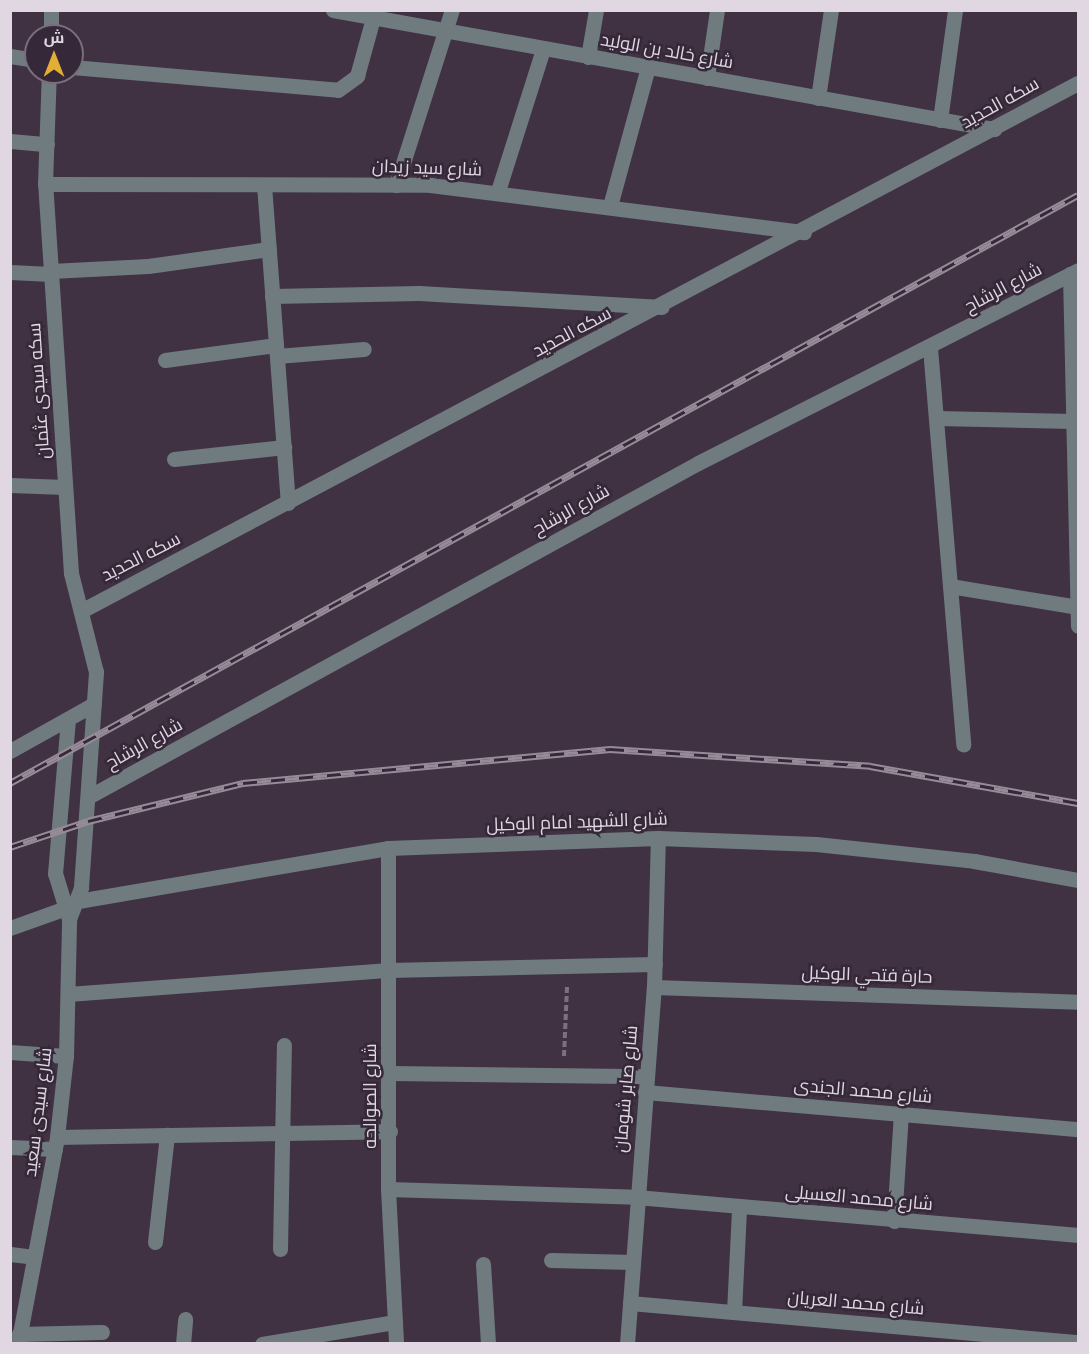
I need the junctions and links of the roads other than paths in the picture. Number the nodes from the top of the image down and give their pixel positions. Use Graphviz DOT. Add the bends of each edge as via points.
graph roads {
  1 [pos="333,10"];
  2 [pos="452,10"];
  3 [pos="596,10"];
  4 [pos="717,10"];
  5 [pos="831,10"];
  6 [pos="955,10"];
  7 [pos="374,18"];
  8 [pos="444,31"];
  9 [pos="543,49"];
  10 [pos="588,57"];
  11 [pos="648,67"];
  12 [pos="84,68"];
  13 [pos="707,78"];
  14 [pos="1078,83"];
  15 [pos="49,84"];
  16 [pos="818,98"];
  17 [pos="940,120"];
  18 [pos="994,129"];
  19 [pos="10,141"];
  20 [pos="47,144"];
  21 [pos="45,184"];
  22 [pos="264,184"];
  23 [pos="396,185"];
  24 [pos="498,191"];
  25 [pos="610,206"];
  26 [pos="804,232"];
  27 [pos="269,249"];
  28 [pos="10,272"];
  29 [pos="51,272"];
  30 [pos="1074,272"];
  31 [pos="272,296"];
  32 [pos="662,307"];
  33 [pos="930,348"];
  34 [pos="363,350"];
  35 [pos="277,351"];
  36 [pos="165,360"];
  37 [pos="936,418"];
  38 [pos="1073,421"];
  39 [pos="1076,440"];
  40 [pos="284,447"];
  41 [pos="174,459"];
  42 [pos="10,485"];
  43 [pos="65,487"];
  44 [pos="288,503"];
  45 [pos="950,586"];
  46 [pos="1078,606"];
  47 [pos="81,611"];
  48 [pos="1078,626"];
  49 [pos="94,704"];
  50 [pos="68,719"];
  51 [pos="963,745"];
  52 [pos="10,751"];
  53 [pos="88,797"];
  54 [pos="658,838"];
  55 [pos="388,848"];
  56 [pos="1078,880"];
  57 [pos="78,901"];
  58 [pos="66,914"];
  59 [pos="10,928"];
  60 [pos="655,964"];
  61 [pos="389,970"];
  62 [pos="654,987"];
  63 [pos="68,994"];
  64 [pos="1078,1002"];
  65 [pos="284,1045"];
  66 [pos="10,1052"];
  67 [pos="66,1056"];
  68 [pos="390,1073"];
  69 [pos="647,1076"];
  70 [pos="645,1092"];
  71 [pos="901,1114"];
  72 [pos="1078,1128"];
  73 [pos="390,1131"];
  74 [pos="282,1133"];
  75 [pos="167,1135"];
  76 [pos="56,1143"];
  77 [pos="10,1147"];
  78 [pos="388,1190"];
  79 [pos="636,1197"];
  80 [pos="739,1208"];
  81 [pos="894,1221"];
  82 [pos="1078,1235"];
  83 [pos="155,1242"];
  84 [pos="280,1249"];
  85 [pos="10,1254"];
  86 [pos="34,1257"];
  87 [pos="551,1260"];
  88 [pos="633,1262"];
  89 [pos="483,1264"];
  90 [pos="630,1303"];
  91 [pos="734,1312"];
  92 [pos="185,1319"];
  93 [pos="394,1322"];
  94 [pos="102,1332"];
  95 [pos="16,1339"];
  96 [pos="1078,1342"];
  97 [pos="183,1344"];
  98 [pos="262,1344"];
  99 [pos="396,1344"];
  100 [pos="488,1344"];
  101 [pos="627,1344"];
  1 -- 7 [label="street, شارع خالد بن الوليد"];
  2 -- 8 [label="street"];
  3 -- 10 [label="street"];
  4 -- 13 [label="street"];
  5 -- 16 [label="street"];
  6 -- 17 [label="street"];
  7 -- 8 [label="street, شارع خالد بن الوليد"];
  7 -- 12 [label="street" via="357,76 338,90"];
  8 -- 9 [label="street, شارع خالد بن الوليد"];
  8 -- 23 [label="street"];
  9 -- 10 [label="street, شارع خالد بن الوليد"];
  9 -- 24 [label="street"];
  10 -- 11 [label="street, شارع خالد بن الوليد"];
  11 -- 13 [label="street, شارع خالد بن الوليد"];
  11 -- 25 [label="street"];
  13 -- 16 [label="street, شارع خالد بن الوليد"];
  14 -- 18 [label="street, سكه الحديد"];
  15 -- 20 [label="street, سكه سيدى عثمان"];
  16 -- 17 [label="street, شارع خالد بن الوليد"];
  17 -- 18 [label="street, شارع خالد بن الوليد"];
  18 -- 26 [label="street, سكه الحديد"];
  19 -- 20 [label="street"];
  20 -- 21 [label="street, سكه سيدى عثمان"];
  21 -- 22 [label="street, شارع سيد زيدان"];
  21 -- 29 [label="street, سكه سيدى عثمان"];
  22 -- 23 [label="street, شارع سيد زيدان"];
  22 -- 27 [label="street"];
  23 -- 24 [label="street, شارع سيد زيدان"];
  24 -- 25 [label="street, شارع سيد زيدان"];
  25 -- 26 [label="street, شارع سيد زيدان"];
  26 -- 32 [label="street, سكه الحديد"];
  27 -- 29 [label="street" via="148,266"];
  27 -- 31 [label="street"];
  28 -- 29 [label="street"];
  29 -- 43 [label="street, سكه سيدى عثمان"];
  30 -- 33 [label="street, شارع الرشاح"];
  30 -- 38 [label="street"];
  31 -- 32 [label="street" via="445,293"];
  31 -- 35 [label="street"];
  32 -- 44 [label="street, سكه الحديد"];
  33 -- 37 [label="street"];
  33 -- 53 [label="street, شارع الرشاح" via="698,463"];
  34 -- 35 [label="street"];
  35 -- 36 [label="street"];
  35 -- 40 [label="street"];
  37 -- 38 [label="street"];
  37 -- 45 [label="street"];
  38 -- 39 [label="street"];
  39 -- 46 [label="street"];
  40 -- 41 [label="street"];
  40 -- 44 [label="street"];
  42 -- 43 [label="street"];
  43 -- 47 [label="street, سكه سيدى عثمان" via="73,585"];
  44 -- 47 [label="street, سكه الحديد"];
  45 -- 46 [label="street"];
  45 -- 51 [label="street"];
  46 -- 48 [label="street"];
  47 -- 49 [label="street, سكه سيدى عثمان" via="92,640"];
  49 -- 50 [label="street"];
  49 -- 53 [label="street, سكه سيدى عثمان"];
  50 -- 52 [label="street"];
  50 -- 58 [label="street" via="55,873"];
  53 -- 57 [label="street, سكه سيدى عثمان"];
  54 -- 55 [label="street, شارع الشهيد امام الوكيل"];
  54 -- 56 [label="street, شارع الشهيد امام الوكيل" via="816,844 974,861"];
  54 -- 60 [label="street, شارع صابر شومان"];
  55 -- 57 [label="street, شارع الشهيد امام الوكيل"];
  55 -- 61 [label="street, شارع الصوالحه"];
  57 -- 58 [label="street"];
  58 -- 59 [label="street"];
  58 -- 63 [label="street, شارع سيدى سعيد"];
  60 -- 61 [label="street"];
  60 -- 62 [label="street, شارع صابر شومان"];
  61 -- 63 [label="street"];
  61 -- 68 [label="street, شارع الصوالحه"];
  62 -- 64 [label="street, حارة فتحي الوكيل"];
  62 -- 69 [label="street, شارع صابر شومان"];
  63 -- 67 [label="street, شارع سيدى سعيد"];
  65 -- 74 [label="street"];
  66 -- 67 [label="street"];
  67 -- 76 [label="street, شارع سيدى سعيد"];
  68 -- 69 [label="street"];
  68 -- 73 [label="street, شارع الصوالحه"];
  69 -- 70 [label="street, شارع صابر شومان"];
  70 -- 71 [label="street, شارع محمد الجندى"];
  70 -- 79 [label="street, شارع صابر شومان"];
  71 -- 72 [label="street, شارع محمد الجندى"];
  71 -- 81 [label="street"];
  73 -- 74 [label="street"];
  73 -- 78 [label="street, شارع الصوالحه"];
  74 -- 75 [label="street"];
  74 -- 84 [label="street"];
  75 -- 76 [label="street"];
  75 -- 83 [label="street"];
  76 -- 77 [label="street"];
  76 -- 86 [label="street, شارع سيدى سعيد"];
  78 -- 79 [label="street, شارع محمد العسيلى"];
  78 -- 93 [label="street, شارع الصوالحه"];
  79 -- 80 [label="street, شارع محمد العسيلى"];
  79 -- 88 [label="street, شارع صابر شومان"];
  80 -- 81 [label="street, شارع محمد العسيلى"];
  80 -- 91 [label="street"];
  81 -- 82 [label="street, شارع محمد العسيلى"];
  85 -- 86 [label="street"];
  86 -- 95 [label="street, شارع سيدى سعيد"];
  87 -- 88 [label="street"];
  88 -- 90 [label="street, شارع صابر شومان"];
  89 -- 100 [label="street"];
  90 -- 91 [label="street, شارع محمد العريان"];
  90 -- 101 [label="street, شارع صابر شومان"];
  91 -- 96 [label="street, شارع محمد العريان"];
  92 -- 97 [label="street"];
  93 -- 98 [label="street"];
  93 -- 99 [label="street, شارع الصوالحه"];
  94 -- 95 [label="street"];
}
